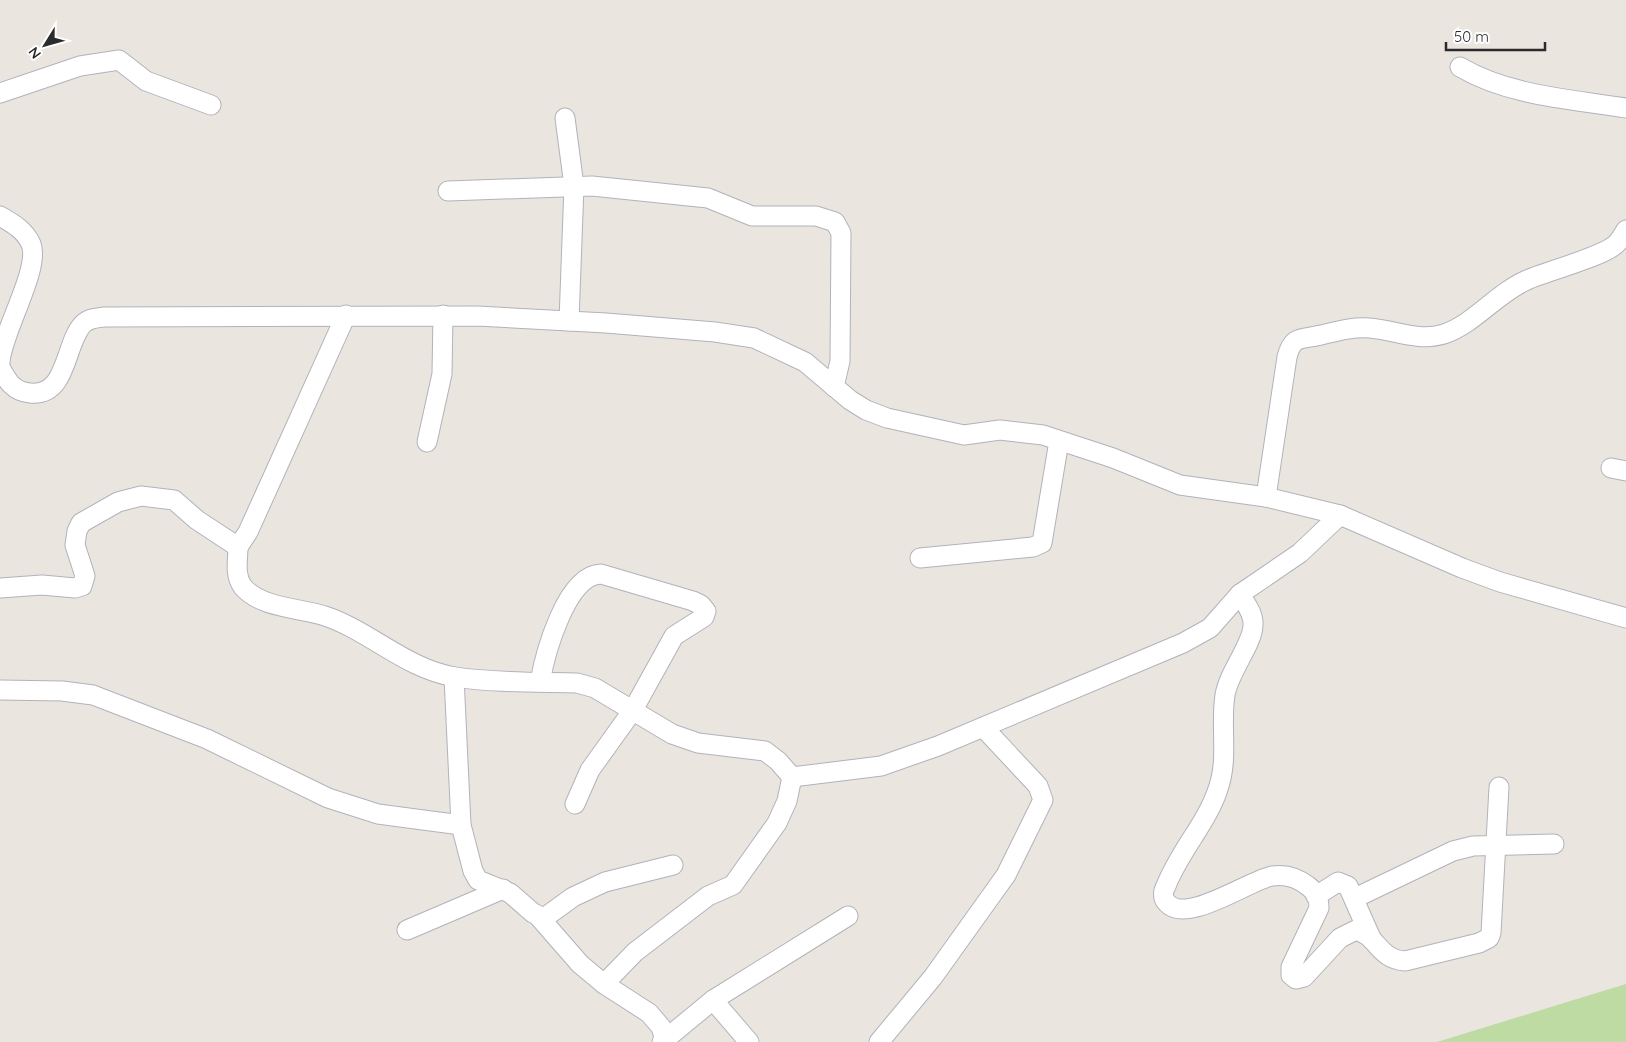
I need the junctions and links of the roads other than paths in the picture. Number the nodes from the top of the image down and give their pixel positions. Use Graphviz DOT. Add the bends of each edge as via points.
graph roads {
  1 [pos="1460,67"];
  2 [pos="0,93"];
  3 [pos="211,105"];
  4 [pos="1626,108"];
  5 [pos="564,118"];
  6 [pos="574,186"];
  7 [pos="448,191"];
  8 [pos="0,216"];
  9 [pos="1626,230"];
  10 [pos="346,315"];
  11 [pos="443,316"];
  12 [pos="569,321"];
  13 [pos="0,362"];
  14 [pos="0,367"];
  15 [pos="834,387"];
  16 [pos="1059,441"];
  17 [pos="427,442"];
  18 [pos="1266,497"];
  19 [pos="1340,515"];
  20 [pos="238,547"];
  21 [pos="920,558"];
  22 [pos="0,588"];
  23 [pos="1240,594"];
  24 [pos="1626,618"];
  25 [pos="454,677"];
  26 [pos="540,682"];
  27 [pos="0,690"];
  28 [pos="633,710"];
  29 [pos="983,727"];
  30 [pos="792,777"];
  31 [pos="1499,787"];
  32 [pos="575,804"];
  33 [pos="461,825"];
  34 [pos="1554,844"];
  35 [pos="1496,846"];
  36 [pos="673,865"];
  37 [pos="503,889"];
  38 [pos="1316,896"];
  39 [pos="1355,898"];
  40 [pos="848,916"];
  41 [pos="539,917"];
  42 [pos="408,930"];
  43 [pos="1371,938"];
  44 [pos="604,984"];
  45 [pos="713,1000"];
  46 [pos="664,1041"];
  47 [pos="749,1042"];
  48 [pos="879,1042"];
  1 -- 4 [label="street" via="1500,86"];
  2 -- 3 [label="street" via="80,66 119,60 146,81"];
  5 -- 6 [label="street"];
  6 -- 7 [label="street"];
  6 -- 12 [label="street"];
  6 -- 15 [label="street" via="708,198 752,216 816,216 835,222 841,233 840,361"];
  8 -- 13 [label="street" via="24,233 32,246 32,255"];
  9 -- 18 [label="street" via="1615,246 1518,284 1462,325 1444,334 1425,337 1369,328 1344,328 1302,337 1294,342 1287,357"];
  10 -- 11 [label="street"];
  10 -- 14 [label="street" via="91,318 82,324 57,382 47,390 36,394 22,392 12,386"];
  10 -- 20 [label="street" via="248,532"];
  11 -- 12 [label="street"];
  11 -- 17 [label="street" via="442,374"];
  12 -- 15 [label="street" via="754,338 805,362"];
  15 -- 16 [label="street" via="866,410 914,424 964,435 1014,431"];
  16 -- 18 [label="street" via="1180,485"];
  16 -- 21 [label="street" via="1042,543 1033,547"];
  18 -- 19 [label="street"];
  19 -- 23 [label="street" via="1300,553"];
  19 -- 24 [label="street" via="1500,582"];
  20 -- 22 [label="street" via="197,520 174,500 141,496 118,502 81,523 76,531 75,545 85,576 82,586"];
  20 -- 25 [label="street" via="237,577 254,595 357,629 411,663"];
  23 -- 29 [label="street" via="1199,636"];
  23 -- 38 [label="street" via="1252,616 1253,625 1231,672 1225,695 1224,768 1218,790 1171,873 1163,898 1172,907 1187,909 1259,880 1286,876 1302,882 1314,890"];
  25 -- 26 [label="street"];
  25 -- 33 [label="street"];
  26 -- 28 [label="street" via="577,683 595,688"];
  26 -- 28 [label="street" via="546,652 561,612 588,577 601,574 701,606 706,611 704,617 674,636"];
  27 -- 33 [label="street" via="93,695 207,739 328,798 378,814"];
  28 -- 30 [label="street" via="672,734 698,743 765,752"];
  28 -- 32 [label="street" via="590,770"];
  29 -- 30 [label="street" via="881,766"];
  29 -- 48 [label="street" via="1038,786 1042,800 1006,875 933,977"];
  30 -- 44 [label="street" via="787,801 777,823 737,881 708,896 655,936"];
  31 -- 35 [label="street"];
  33 -- 37 [label="street" via="475,875 485,884"];
  34 -- 35 [label="street"];
  35 -- 39 [label="street" via="1473,846 1453,852"];
  35 -- 43 [label="street" via="1492,928 1485,941 1405,961 1386,956"];
  36 -- 41 [label="street" via="605,882 573,897 550,916"];
  37 -- 41 [label="street"];
  37 -- 42 [label="street"];
  38 -- 39 [label="street" via="1338,882 1348,886"];
  38 -- 43 [label="street" via="1319,908 1290,967 1293,977 1304,977 1347,932 1356,930"];
  39 -- 43 [label="street"];
  40 -- 45 [label="street"];
  41 -- 44 [label="street" via="580,964"];
  44 -- 46 [label="street" via="649,1013 661,1027"];
  45 -- 46 [label="street"];
  45 -- 47 [label="street"];
}
